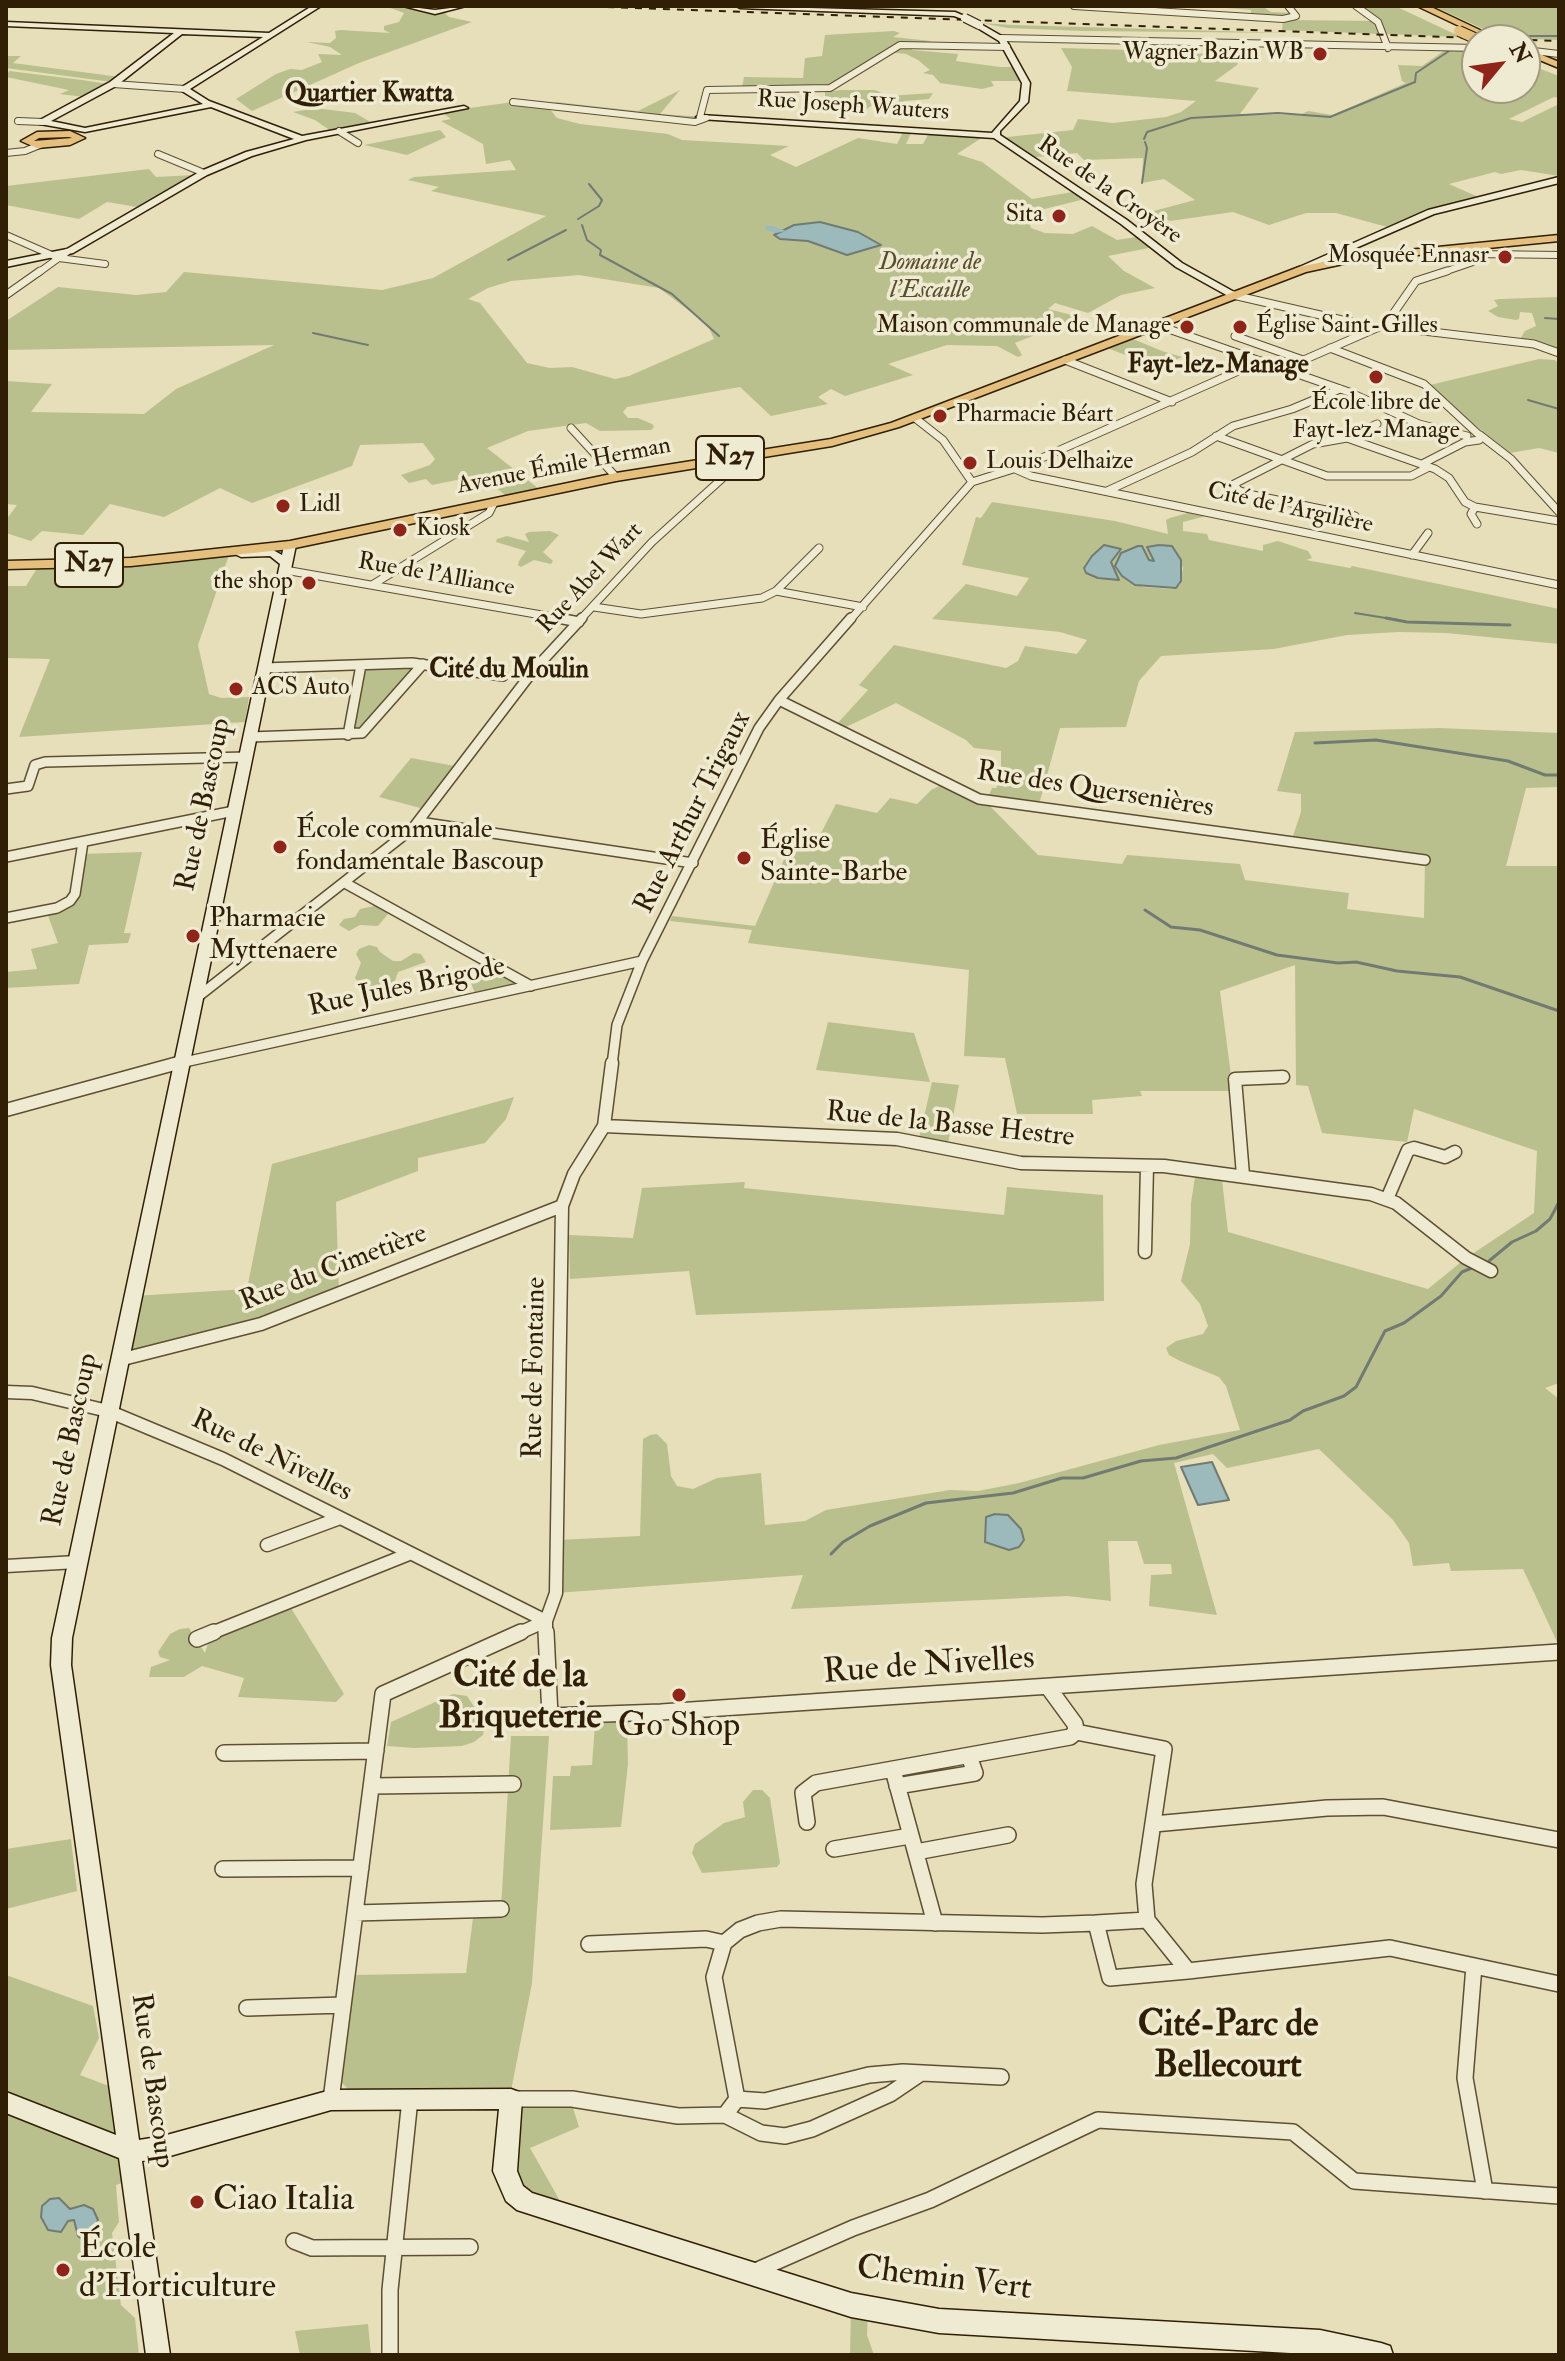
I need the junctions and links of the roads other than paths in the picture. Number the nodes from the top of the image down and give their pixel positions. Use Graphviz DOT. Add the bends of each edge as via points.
graph roads {
  1 [pos="317,6"];
  2 [pos="407,6"];
  3 [pos="462,6"];
  4 [pos="740,6"];
  5 [pos="949,6"];
  6 [pos="1074,6"];
  7 [pos="1288,6"];
  8 [pos="1356,6"];
  9 [pos="1125,8"];
  10 [pos="1419,8"];
  11 [pos="959,16"];
  12 [pos="6,24"];
  13 [pos="1461,27"];
  14 [pos="181,31"];
  15 [pos="1461,31"];
  16 [pos="273,35"];
  17 [pos="1001,38"];
  18 [pos="1007,47"];
  19 [pos="1388,48"];
  20 [pos="1461,48"];
  21 [pos="113,84"];
  22 [pos="185,89"];
  23 [pos="513,102"];
  24 [pos="215,106"];
  25 [pos="464,108"];
  26 [pos="703,117"];
  27 [pos="18,121"];
  28 [pos="339,131"];
  29 [pos="35,136"];
  30 [pos="996,136"];
  31 [pos="91,138"];
  32 [pos="302,139"];
  33 [pos="358,143"];
  34 [pos="70,144"];
  35 [pos="8,146"];
  36 [pos="158,154"];
  37 [pos="204,173"];
  38 [pos="1559,180"];
  39 [pos="6,235"];
  40 [pos="1559,238"];
  41 [pos="1479,250"];
  42 [pos="60,255"];
  43 [pos="1559,255"];
  44 [pos="1327,260"];
  45 [pos="6,264"];
  46 [pos="105,264"];
  47 [pos="1199,279"];
  48 [pos="1261,284"];
  49 [pos="6,295"];
  50 [pos="1233,295"];
  51 [pos="1157,325"];
  52 [pos="1379,327"];
  53 [pos="1235,336"];
  54 [pos="1330,348"];
  55 [pos="1559,353"];
  56 [pos="1065,360"];
  57 [pos="1303,360"];
  58 [pos="1261,361"];
  59 [pos="1283,369"];
  60 [pos="1340,389"];
  61 [pos="1172,402"];
  62 [pos="915,418"];
  63 [pos="1377,424"];
  64 [pos="571,428"];
  65 [pos="1216,436"];
  66 [pos="1474,436"];
  67 [pos="1347,438"];
  68 [pos="747,456"];
  69 [pos="1280,459"];
  70 [pos="1426,465"];
  71 [pos="1015,469"];
  72 [pos="616,477"];
  73 [pos="972,482"];
  74 [pos="1106,491"];
  75 [pos="1540,494"];
  76 [pos="1559,496"];
  77 [pos="494,503"];
  78 [pos="1475,507"];
  79 [pos="1559,512"];
  80 [pos="1355,516"];
  81 [pos="1559,521"];
  82 [pos="1477,524"];
  83 [pos="1428,533"];
  84 [pos="290,545"];
  85 [pos="819,548"];
  86 [pos="1412,555"];
  87 [pos="172,558"];
  88 [pos="6,565"];
  89 [pos="286,567"];
  90 [pos="372,585"];
  91 [pos="1559,585"];
  92 [pos="776,591"];
  93 [pos="594,607"];
  94 [pos="863,607"];
  95 [pos="579,622"];
  96 [pos="423,664"];
  97 [pos="361,665"];
  98 [pos="264,668"];
  99 [pos="503,676"];
  100 [pos="514,678"];
  101 [pos="525,680"];
  102 [pos="779,700"];
  103 [pos="348,735"];
  104 [pos="250,737"];
  105 [pos="246,757"];
  106 [pos="6,789"];
  107 [pos="234,811"];
  108 [pos="419,822"];
  109 [pos="83,842"];
  110 [pos="6,857"];
  111 [pos="1425,860"];
  112 [pos="693,863"];
  113 [pos="345,883"];
  114 [pos="6,918"];
  115 [pos="642,961"];
  116 [pos="531,986"];
  117 [pos="195,999"];
  118 [pos="182,1062"];
  119 [pos="1283,1077"];
  120 [pos="6,1110"];
  121 [pos="604,1126"];
  122 [pos="1455,1152"];
  123 [pos="1147,1166"];
  124 [pos="1243,1175"];
  125 [pos="1387,1199"];
  126 [pos="562,1206"];
  127 [pos="1145,1252"];
  128 [pos="1491,1271"];
  129 [pos="119,1360"];
  130 [pos="6,1392"];
  131 [pos="108,1411"];
  132 [pos="340,1518"];
  133 [pos="267,1545"];
  134 [pos="409,1554"];
  135 [pos="77,1562"];
  136 [pos="6,1566"];
  137 [pos="546,1621"];
  138 [pos="197,1639"];
  139 [pos="1559,1652"];
  140 [pos="1048,1687"];
  141 [pos="1076,1732"];
  142 [pos="376,1751"];
  143 [pos="224,1753"];
  144 [pos="969,1756"];
  145 [pos="893,1770"];
  146 [pos="513,1784"];
  147 [pos="373,1786"];
  148 [pos="897,1786"];
  149 [pos="807,1822"];
  150 [pos="1154,1824"];
  151 [pos="1008,1835"];
  152 [pos="910,1836"];
  153 [pos="1559,1840"];
  154 [pos="834,1849"];
  155 [pos="916,1852"];
  156 [pos="361,1868"];
  157 [pos="223,1869"];
  158 [pos="501,1909"];
  159 [pos="355,1913"];
  160 [pos="1147,1920"];
  161 [pos="935,1923"];
  162 [pos="1096,1923"];
  163 [pos="724,1943"];
  164 [pos="589,1944"];
  165 [pos="1474,1966"];
  166 [pos="1188,1971"];
  167 [pos="1559,1984"];
  168 [pos="343,2005"];
  169 [pos="247,2008"];
  170 [pos="921,2073"];
  171 [pos="1001,2077"];
  172 [pos="410,2099"];
  173 [pos="511,2099"];
  174 [pos="737,2099"];
  175 [pos="331,2100"];
  176 [pos="6,2102"];
  177 [pos="725,2115"];
  178 [pos="131,2152"];
  179 [pos="1485,2191"];
  180 [pos="1559,2196"];
  181 [pos="294,2241"];
  182 [pos="396,2246"];
  183 [pos="470,2247"];
  184 [pos="749,2274"];
  185 [pos="158,2355"];
  186 [pos="390,2355"];
  187 [pos="1381,2355"];
  1 -- 16 [label="street"];
  2 -- 3 [label="street" via="435,12"];
  4 -- 11 [label="street"];
  5 -- 11 [label="street"];
  6 -- 9 [label="street"];
  7 -- 9 [label="street" via="1295,17"];
  8 -- 19 [label="street" via="1378,22"];
  10 -- 13 [label="highway"];
  10 -- 15 [label="highway, bridge"];
  11 -- 17 [label="street, bridge"];
  12 -- 14 [label="street"];
  14 -- 16 [label="street"];
  14 -- 21 [label="street"];
  16 -- 22 [label="street"];
  17 -- 18 [label="street"];
  17 -- 19 [label="street"];
  18 -- 26 [label="street" via="900,45 830,88 712,88 707,90"];
  18 -- 30 [label="street" via="1027,94"];
  19 -- 20 [label="street"];
  21 -- 22 [label="street"];
  21 -- 29 [label="street"];
  22 -- 24 [label="street"];
  23 -- 26 [label="street, Rue Joseph Wauters" via="695,122"];
  24 -- 29 [label="street" via="85,130 61,126"];
  24 -- 32 [label="street"];
  25 -- 28 [label="street"];
  26 -- 30 [label="street, Rue Joseph Wauters"];
  27 -- 29 [label="street"];
  28 -- 32 [label="street"];
  28 -- 33 [label="street"];
  29 -- 34 [label="main road"];
  29 -- 34 [label="main road" via="80,138"];
  29 -- 35 [label="main road"];
  30 -- 47 [label="street, Rue de la Croyère"];
  31 -- 34 [label="main road"];
  32 -- 37 [label="street"];
  36 -- 37 [label="street"];
  37 -- 42 [label="street"];
  38 -- 44 [label="street" via="1431,212"];
  39 -- 42 [label="street"];
  40 -- 41 [label="main road, N27"];
  41 -- 43 [label="street"];
  41 -- 44 [label="main road, Avenue Émile Herman / N27"];
  41 -- 52 [label="street" via="1468,264 1416,281 1403,304"];
  42 -- 45 [label="street"];
  42 -- 46 [label="street"];
  42 -- 49 [label="street"];
  44 -- 48 [label="main road, Avenue Émile Herman / N27"];
  47 -- 48 [label="street, Rue de la Croyère" via="1237,288"];
  47 -- 50 [label="street, Rue de la Croyère"];
  48 -- 50 [label="main road, Avenue Émile Herman / N27"];
  50 -- 51 [label="main road, Avenue Émile Herman / N27"];
  50 -- 52 [label="street"];
  51 -- 56 [label="main road, Avenue Émile Herman / N27"];
  51 -- 58 [label="street"];
  52 -- 54 [label="street"];
  52 -- 55 [label="street" via="1534,344"];
  53 -- 57 [label="street"];
  54 -- 57 [label="street"];
  54 -- 66 [label="street" via="1424,384"];
  56 -- 61 [label="street"];
  56 -- 62 [label="main road, Avenue Émile Herman / N27"];
  57 -- 59 [label="street"];
  58 -- 59 [label="street"];
  58 -- 61 [label="street"];
  59 -- 60 [label="street"];
  60 -- 65 [label="street"];
  60 -- 66 [label="street" via="1419,424"];
  61 -- 71 [label="street"];
  62 -- 68 [label="main road, Avenue Émile Herman / N27" via="843,439"];
  62 -- 73 [label="street" via="943,440"];
  63 -- 67 [label="street"];
  64 -- 72 [label="street"];
  65 -- 69 [label="street"];
  65 -- 74 [label="street"];
  66 -- 70 [label="street"];
  66 -- 75 [label="street" via="1520,467"];
  67 -- 69 [label="street" via="1313,444"];
  67 -- 70 [label="street"];
  68 -- 72 [label="main road, Avenue Émile Herman / N27"];
  68 -- 93 [label="street, Rue Abel Wart" via="652,542"];
  69 -- 70 [label="street" via="1334,476 1411,476"];
  69 -- 80 [label="street" via="1238,480 1235,487"];
  70 -- 78 [label="street" via="1449,478 1465,502"];
  71 -- 73 [label="street"];
  71 -- 74 [label="street, Cité de l'Argilière"];
  72 -- 77 [label="main road, Avenue Émile Herman / N27"];
  73 -- 94 [label="street, Rue Arthur Trigaux"];
  74 -- 86 [label="street, Cité de l'Argilière"];
  75 -- 76 [label="street"];
  75 -- 79 [label="street"];
  77 -- 84 [label="main road, Avenue Émile Herman / N27"];
  77 -- 90 [label="street" via="489,513"];
  78 -- 81 [label="street"];
  78 -- 82 [label="street" via="1471,514"];
  83 -- 86 [label="street"];
  84 -- 87 [label="main road, Avenue Émile Herman / N27"];
  84 -- 89 [label="street, Rue de Bascoup"];
  85 -- 92 [label="street"];
  86 -- 91 [label="street, Cité de l'Argilière"];
  87 -- 88 [label="main road, Avenue Émile Herman / N27"];
  87 -- 89 [label="street" via="266,552 278,554"];
  89 -- 90 [label="street, Rue de l'Alliance"];
  89 -- 98 [label="street, Rue de Bascoup"];
  90 -- 95 [label="street, Rue de l'Alliance"];
  92 -- 93 [label="street" via="754,600 641,614"];
  92 -- 94 [label="street"];
  93 -- 95 [label="street, Rue Abel Wart"];
  94 -- 102 [label="street, Rue Arthur Trigaux"];
  95 -- 101 [label="street, Rue Abel Wart"];
  96 -- 97 [label="street"];
  96 -- 99 [label="street"];
  96 -- 103 [label="street" via="365,731"];
  97 -- 98 [label="street"];
  97 -- 103 [label="street"];
  98 -- 104 [label="street, Rue de Bascoup"];
  100 -- 101 [label="street"];
  101 -- 108 [label="street, Rue Abel Wart"];
  102 -- 111 [label="street, Rue des Quersenières" via="979,799"];
  102 -- 112 [label="street, Rue Arthur Trigaux" via="759,728"];
  103 -- 104 [label="street"];
  104 -- 105 [label="street, Rue de Bascoup"];
  105 -- 106 [label="street" via="45,762 33,783"];
  105 -- 107 [label="street, Rue de Bascoup"];
  107 -- 109 [label="street"];
  107 -- 117 [label="street, Rue de Bascoup"];
  108 -- 112 [label="street"];
  108 -- 113 [label="street, Rue Abel Wart"];
  109 -- 110 [label="street"];
  109 -- 114 [label="street" via="70,901"];
  112 -- 115 [label="street, Rue Arthur Trigaux"];
  113 -- 116 [label="street"];
  113 -- 117 [label="street, Rue Abel Wart"];
  115 -- 116 [label="street, Rue Jules Brigode"];
  115 -- 121 [label="street, Rue Arthur Trigaux" via="617,1025"];
  116 -- 118 [label="street, Rue Jules Brigode"];
  117 -- 118 [label="street, Rue de Bascoup"];
  118 -- 120 [label="street, Rue Jules Brigode"];
  118 -- 129 [label="street, Rue de Bascoup"];
  119 -- 124 [label="street" via="1235,1079"];
  121 -- 123 [label="street, Rue de la Basse Hestre" via="897,1139 1021,1163"];
  121 -- 126 [label="street, Rue de Fontaine" via="574,1174"];
  122 -- 125 [label="street" via="1445,1157 1408,1150"];
  123 -- 124 [label="street, Rue de la Basse Hestre"];
  123 -- 127 [label="street"];
  124 -- 125 [label="street, Rue de la Basse Hestre"];
  125 -- 128 [label="street, Rue de la Basse Hestre"];
  126 -- 129 [label="street, Rue du Cimetière" via="261,1324"];
  126 -- 137 [label="street, Rue de Fontaine" via="556,1593"];
  129 -- 131 [label="street, Rue de Bascoup"];
  130 -- 131 [label="street, Rue de Nivelles"];
  131 -- 132 [label="street, Rue de Nivelles" via="223,1459"];
  131 -- 135 [label="street, Rue de Bascoup"];
  132 -- 133 [label="street"];
  132 -- 134 [label="street, Rue de Nivelles"];
  134 -- 137 [label="street, Rue de Nivelles"];
  134 -- 138 [label="street"];
  135 -- 136 [label="street"];
  135 -- 178 [label="street, Rue de Bascoup" via="61,1665"];
  137 -- 140 [label="street, Rue de Nivelles" via="550,1716"];
  137 -- 142 [label="street" via="383,1694"];
  139 -- 140 [label="street, Rue de Nivelles"];
  140 -- 141 [label="street"];
  141 -- 144 [label="street" via="1064,1739"];
  141 -- 150 [label="street" via="1164,1749"];
  142 -- 143 [label="street"];
  142 -- 147 [label="street"];
  144 -- 145 [label="street"];
  144 -- 148 [label="street" via="975,1773"];
  145 -- 148 [label="street"];
  145 -- 149 [label="street" via="809,1786 803,1797"];
  146 -- 147 [label="street"];
  147 -- 156 [label="street"];
  148 -- 152 [label="street"];
  150 -- 153 [label="street" via="1383,1807"];
  150 -- 160 [label="street" via="1144,1884"];
  151 -- 155 [label="street"];
  152 -- 154 [label="street"];
  152 -- 155 [label="street"];
  155 -- 161 [label="street"];
  156 -- 157 [label="street"];
  156 -- 159 [label="street"];
  158 -- 159 [label="street"];
  159 -- 168 [label="street"];
  160 -- 162 [label="street"];
  160 -- 166 [label="street"];
  161 -- 162 [label="street"];
  161 -- 163 [label="street" via="781,1919 747,1927"];
  162 -- 166 [label="street" via="1110,1978"];
  163 -- 164 [label="street" via="706,1939"];
  163 -- 174 [label="street" via="714,1977"];
  165 -- 166 [label="street" via="1390,1948"];
  165 -- 167 [label="street"];
  165 -- 179 [label="street" via="1465,2078"];
  168 -- 169 [label="street"];
  168 -- 175 [label="street"];
  170 -- 171 [label="street"];
  170 -- 174 [label="street" via="869,2075 765,2101"];
  170 -- 177 [label="street" via="890,2094 785,2136 761,2133"];
  172 -- 173 [label="street"];
  172 -- 175 [label="street"];
  172 -- 182 [label="street"];
  173 -- 177 [label="street" via="572,2099 678,2116"];
  173 -- 184 [label="street, Chemin Vert" via="505,2171 519,2198"];
  174 -- 177 [label="street"];
  175 -- 178 [label="street"];
  176 -- 178 [label="street"];
  178 -- 185 [label="street, Rue de Bascoup"];
  179 -- 180 [label="street"];
  179 -- 184 [label="street" via="1354,2181 1293,2132 1098,2120"];
  181 -- 182 [label="street" via="312,2248"];
  182 -- 183 [label="street"];
  182 -- 186 [label="street"];
  184 -- 187 [label="street, Chemin Vert" via="860,2307 939,2321 1320,2342"];
}
